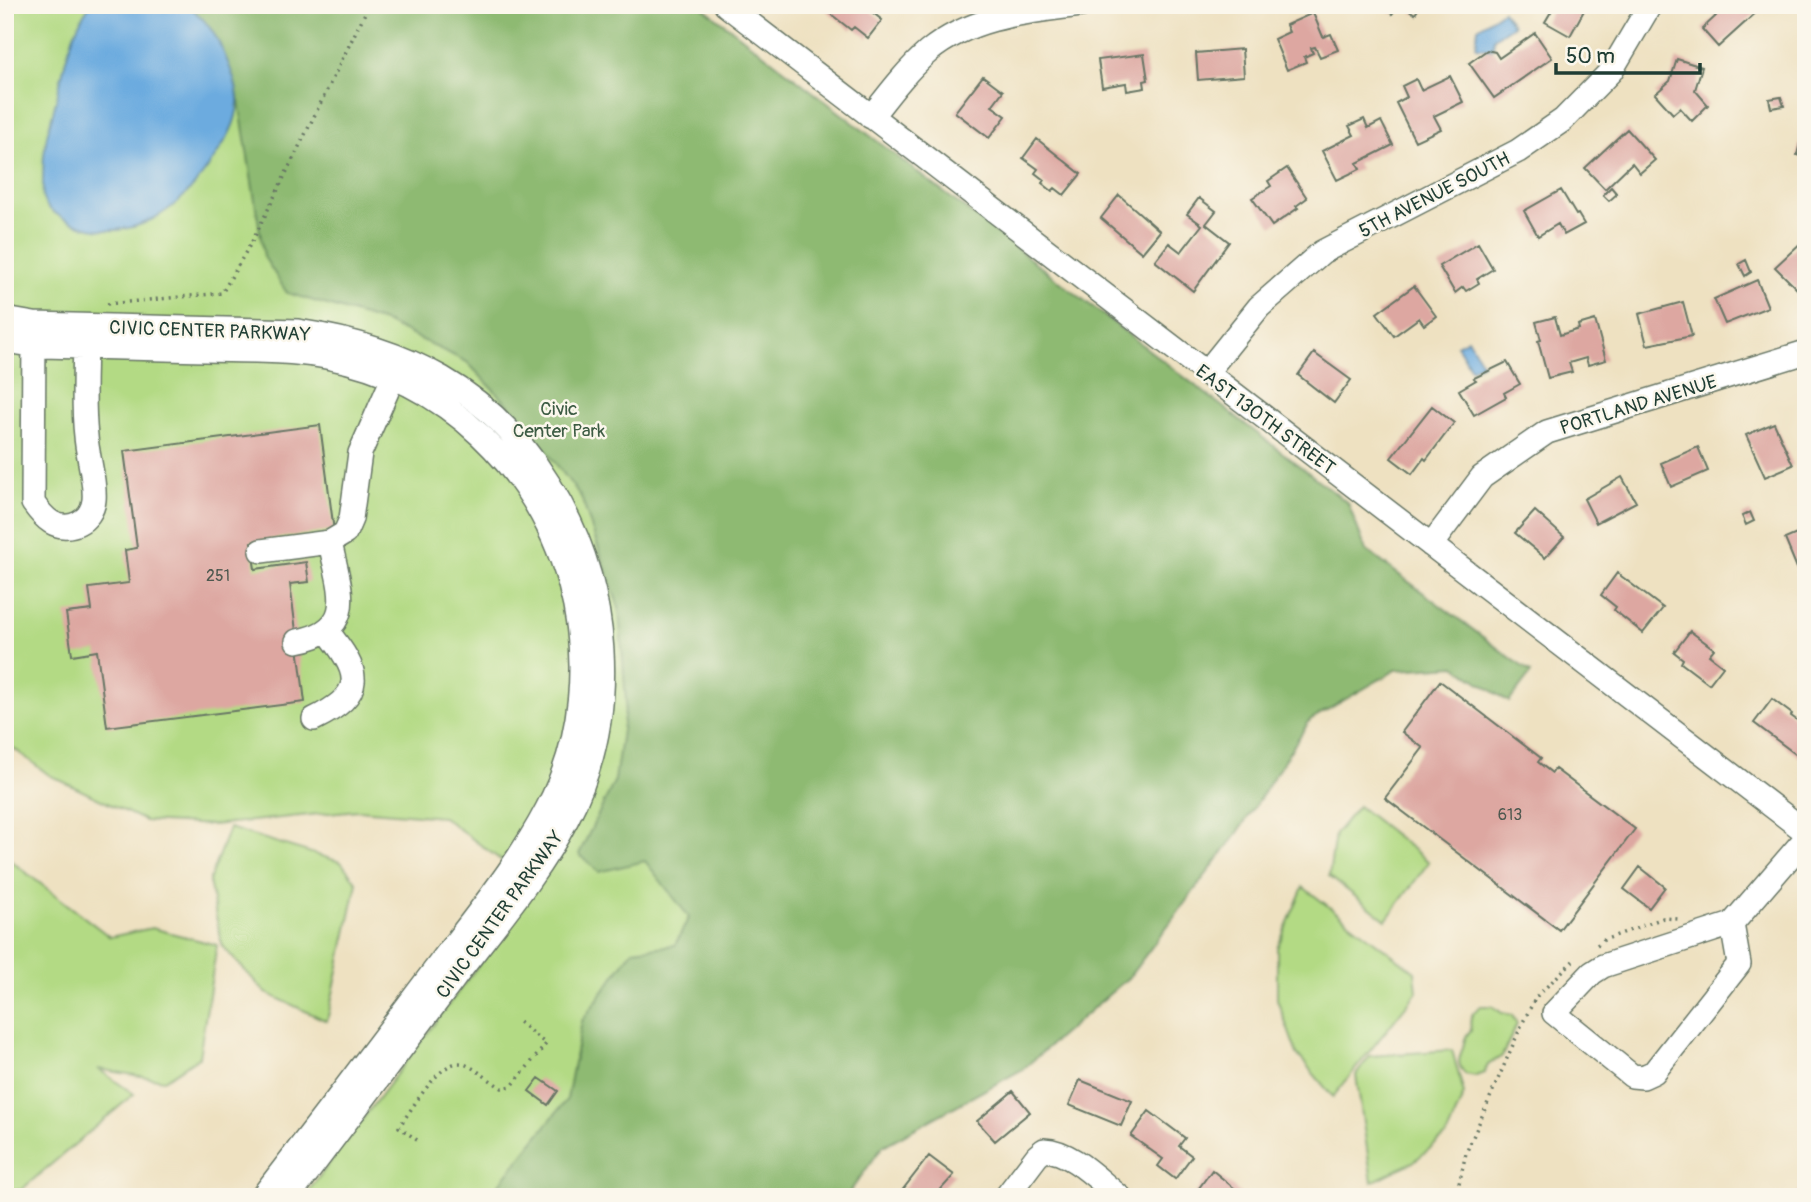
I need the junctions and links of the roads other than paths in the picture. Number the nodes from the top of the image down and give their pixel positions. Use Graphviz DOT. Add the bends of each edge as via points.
graph roads {
  1 [pos="726,5"];
  2 [pos="1081,5"];
  3 [pos="1650,5"];
  4 [pos="1054,7"];
  5 [pos="871,117"];
  6 [pos="5,319"];
  7 [pos="92,333"];
  8 [pos="34,334"];
  9 [pos="5,341"];
  10 [pos="1806,352"];
  11 [pos="398,367"];
  12 [pos="1206,373"];
  13 [pos="330,542"];
  14 [pos="1431,545"];
  15 [pos="261,551"];
  16 [pos="327,631"];
  17 [pos="297,641"];
  18 [pos="314,719"];
  19 [pos="1806,832"];
  20 [pos="1806,838"];
  21 [pos="1732,924"];
  22 [pos="262,1197"];
  23 [pos="289,1197"];
  24 [pos="1006,1197"];
  25 [pos="1120,1197"];
  1 -- 5 [label="street, EAST 130TH STREET"];
  2 -- 4 [label="street"];
  3 -- 12 [label="street, 5TH AVENUE SOUTH" via="1611,71 1563,120 1518,151 1322,253 1259,307"];
  4 -- 5 [label="street" via="981,22 953,35 907,72"];
  5 -- 12 [label="street, EAST 130TH STREET"];
  6 -- 8 [label="street, CIVIC CENTER PARKWAY"];
  7 -- 8 [label="street, CIVIC CENTER PARKWAY"];
  7 -- 8 [label="street" via="85,433 94,499 83,521 62,526 52,523 33,503"];
  7 -- 11 [label="street, CIVIC CENTER PARKWAY" via="296,352 359,365"];
  8 -- 9 [label="street, CIVIC CENTER PARKWAY"];
  10 -- 14 [label="street, PORTLAND AVENUE" via="1547,432 1482,477"];
  11 -- 13 [label="street" via="360,453 349,527"];
  11 -- 22 [label="street, CIVIC CENTER PARKWAY" via="469,424 508,463 538,506 575,603 580,701 564,769 526,846"];
  11 -- 23 [label="street, CIVIC CENTER PARKWAY" via="464,392 505,427 542,472 579,542 596,599 603,654 602,704 585,776 556,839"];
  12 -- 14 [label="street, EAST 130TH STREET"];
  13 -- 15 [label="street"];
  13 -- 16 [label="street" via="341,601 338,618"];
  14 -- 19 [label="street, EAST 130TH STREET"];
  16 -- 17 [label="street"];
  16 -- 18 [label="street" via="352,666 352,686 344,701"];
  20 -- 21 [label="street"];
  21 -- 21 [label="street" via="1739,964 1654,1072 1632,1076 1554,1013 1603,966"];
  24 -- 25 [label="street" via="1044,1150 1067,1157"];
}
